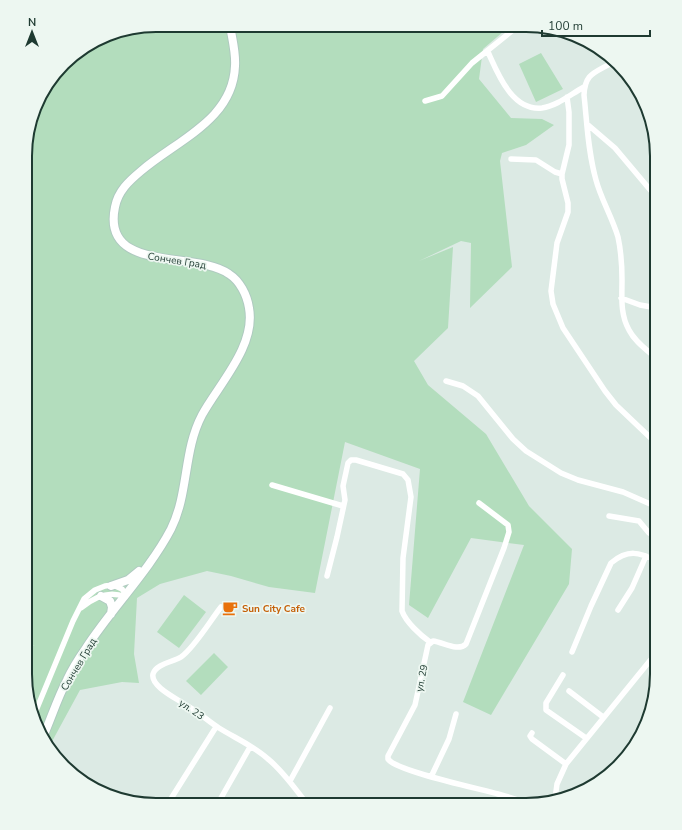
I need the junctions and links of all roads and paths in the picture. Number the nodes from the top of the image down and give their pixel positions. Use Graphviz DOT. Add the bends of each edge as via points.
graph roads {
  1 [pos="231,32"];
  2 [pos="510,32"];
  3 [pos="488,52"];
  4 [pos="609,64"];
  5 [pos="584,87"];
  6 [pos="567,97"];
  7 [pos="425,101"];
  8 [pos="587,124"];
  9 [pos="511,159"];
  10 [pos="562,174"];
  11 [pos="650,190"];
  12 [pos="621,298"];
  13 [pos="650,307"];
  14 [pos="650,353"];
  15 [pos="446,381"];
  16 [pos="650,437"];
  17 [pos="272,485"];
  18 [pos="479,503"];
  19 [pos="650,504"];
  20 [pos="343,506"];
  21 [pos="609,516"];
  22 [pos="650,533"];
  23 [pos="646,556"];
  24 [pos="650,558"];
  25 [pos="146,566"];
  26 [pos="327,576"];
  27 [pos="111,586"];
  28 [pos="101,596"];
  29 [pos="124,597"];
  30 [pos="221,607"];
  31 [pos="80,608"];
  32 [pos="618,610"];
  33 [pos="111,614"];
  34 [pos="430,642"];
  35 [pos="572,652"];
  36 [pos="650,661"];
  37 [pos="563,675"];
  38 [pos="568,691"];
  39 [pos="330,708"];
  40 [pos="37,709"];
  41 [pos="456,714"];
  42 [pos="603,718"];
  43 [pos="216,727"];
  44 [pos="46,730"];
  45 [pos="532,733"];
  46 [pos="586,738"];
  47 [pos="250,747"];
  48 [pos="566,764"];
  49 [pos="431,777"];
  50 [pos="290,781"];
  51 [pos="556,795"];
  52 [pos="171,798"];
  53 [pos="221,798"];
  54 [pos="303,798"];
  55 [pos="510,798"];
  1 -- 25 [label="main road, Сончев Град" via="235,55 234,77 225,102 204,125 130,180 121,191 115,207 114,223 122,243 142,254 214,266 240,284 250,311 243,346 202,415 191,442 182,498 175,520"];
  2 -- 3 [label="street"];
  3 -- 6 [label="street" via="505,85 514,98 523,105 543,108"];
  3 -- 7 [label="street" via="472,63 442,96"];
  4 -- 5 [label="street" via="589,77"];
  5 -- 6 [label="street"];
  5 -- 8 [label="street"];
  6 -- 10 [label="street" via="569,145"];
  8 -- 11 [label="street" via="615,148"];
  8 -- 12 [label="street" via="590,158 596,182 617,236 622,270"];
  9 -- 10 [label="street" via="536,160"];
  10 -- 16 [label="street" via="568,212 557,243 551,291 553,304 563,328 605,391"];
  12 -- 13 [label="street"];
  12 -- 14 [label="street" via="629,330"];
  15 -- 19 [label="street" via="463,386 478,396 513,439 526,451 561,473 623,492"];
  17 -- 20 [label="street"];
  18 -- 34 [label="street" via="508,525 509,532 504,548 466,644 458,647 436,641"];
  20 -- 26 [label="street"];
  20 -- 34 [label="street" via="343,486 348,462 351,460 392,470 403,474 408,480 410,497 403,558 402,611"];
  21 -- 22 [label="street" via="639,521"];
  23 -- 24 [label="street"];
  23 -- 32 [label="street" via="632,588"];
  23 -- 35 [label="street" via="639,553 626,554 611,563"];
  25 -- 27 [label="main road" via="128,580"];
  25 -- 29 [label="main road, Сончев Град"];
  27 -- 29 [label="street" via="122,589"];
  27 -- 31 [label="street" via="100,588 88,595"];
  28 -- 29 [label="street" via="114,594"];
  28 -- 31 [label="street"];
  28 -- 33 [label="main road" via="110,601"];
  29 -- 33 [label="main road, Сончев Град"];
  30 -- 43 [label="street, ул. 23" via="187,652 158,668 153,675 160,688"];
  31 -- 40 [label="street"];
  33 -- 44 [label="main road, Сончев Град" via="68,677"];
  34 -- 49 [label="street, ул. 29" via="415,705 388,759 393,764"];
  36 -- 42 [label="street"];
  37 -- 46 [label="street" via="546,703 546,710"];
  38 -- 42 [label="street"];
  39 -- 50 [label="street"];
  41 -- 49 [label="street" via="449,739"];
  42 -- 46 [label="street"];
  43 -- 47 [label="street, ул. 23"];
  43 -- 52 [label="street"];
  45 -- 48 [label="street" via="532,739"];
  46 -- 48 [label="street"];
  47 -- 50 [label="street, ул. 23" via="268,759"];
  47 -- 53 [label="street"];
  48 -- 51 [label="street" via="557,784"];
  49 -- 55 [label="street, ул. 29"];
  50 -- 54 [label="street, ул. 23"];
}
